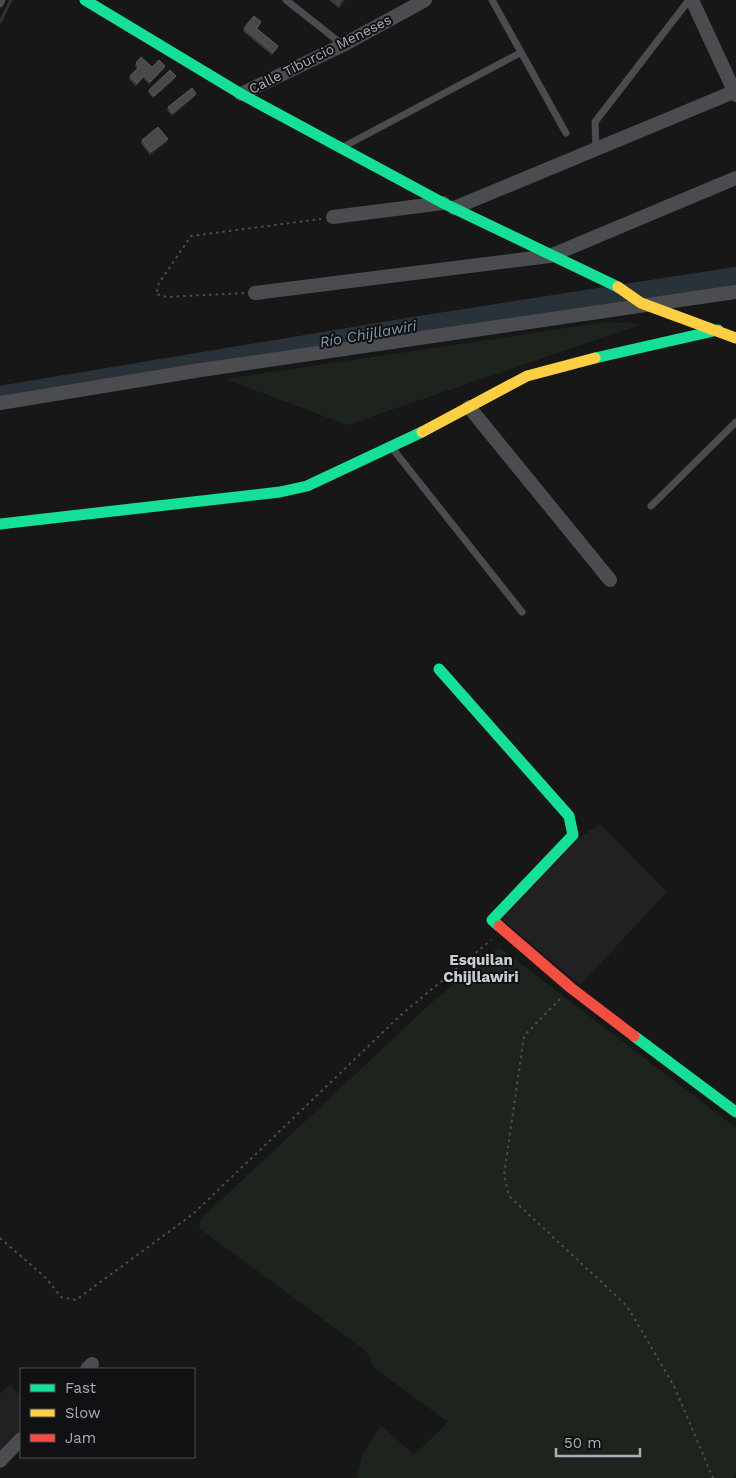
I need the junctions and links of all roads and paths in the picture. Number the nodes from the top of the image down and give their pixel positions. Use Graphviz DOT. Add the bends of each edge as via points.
graph roads {
  1 [pos="2,0"];
  2 [pos="85,0"];
  3 [pos="286,0"];
  4 [pos="425,0"];
  5 [pos="492,0"];
  6 [pos="690,0"];
  7 [pos="0,4"];
  8 [pos="343,45"];
  9 [pos="520,53"];
  10 [pos="736,92"];
  11 [pos="241,94"];
  12 [pos="566,133"];
  13 [pos="341,148"];
  14 [pos="596,149"];
  15 [pos="736,178"];
  16 [pos="448,205"];
  17 [pos="333,217"];
  18 [pos="550,256"];
  19 [pos="736,292"];
  20 [pos="255,293"];
  21 [pos="646,304"];
  22 [pos="718,330"];
  23 [pos="736,338"];
  24 [pos="0,403"];
  25 [pos="469,407"];
  26 [pos="736,422"];
  27 [pos="391,448"];
  28 [pos="651,506"];
  29 [pos="0,524"];
  30 [pos="610,580"];
  31 [pos="522,612"];
  32 [pos="439,669"];
  33 [pos="503,931"];
  34 [pos="571,988"];
  35 [pos="736,1112"];
  36 [pos="0,1238"];
  37 [pos="20,1440"];
  38 [pos="0,1461"];
  39 [pos="713,1478"];
  1 -- 7 [label="lane"];
  2 -- 11 [label="street"];
  3 -- 8 [label="lane"];
  4 -- 8 [label="street, Calle Tiburcio Meneses"];
  5 -- 9 [label="lane"];
  6 -- 10 [label="street"];
  6 -- 14 [label="lane" via="595,122"];
  8 -- 11 [label="street, Calle Tiburcio Meneses"];
  9 -- 12 [label="lane"];
  9 -- 13 [label="lane"];
  10 -- 14 [label="street"];
  11 -- 13 [label="street"];
  13 -- 16 [label="street"];
  14 -- 16 [label="street"];
  15 -- 18 [label="street"];
  16 -- 17 [label="street"];
  16 -- 18 [label="street"];
  17 -- 20 [label="path" via="191,236 158,283 156,294 167,297"];
  18 -- 20 [label="street"];
  18 -- 21 [label="street" via="620,288"];
  19 -- 21 [label="street"];
  21 -- 22 [label="street"];
  21 -- 24 [label="street"];
  22 -- 23 [label="street"];
  22 -- 25 [label="street" via="527,376"];
  25 -- 27 [label="street"];
  25 -- 30 [label="street"];
  26 -- 28 [label="lane"];
  27 -- 29 [label="street" via="307,486 280,492"];
  27 -- 31 [label="lane"];
  32 -- 33 [label="street" via="569,816 573,835 492,920"];
  33 -- 34 [label="street"];
  33 -- 36 [label="path" via="402,1014 194,1214 76,1300 61,1297 46,1278"];
  34 -- 35 [label="street"];
  34 -- 39 [label="path" via="524,1036 504,1175 509,1196 626,1306 674,1386"];
  37 -- 38 [label="street"];
}
